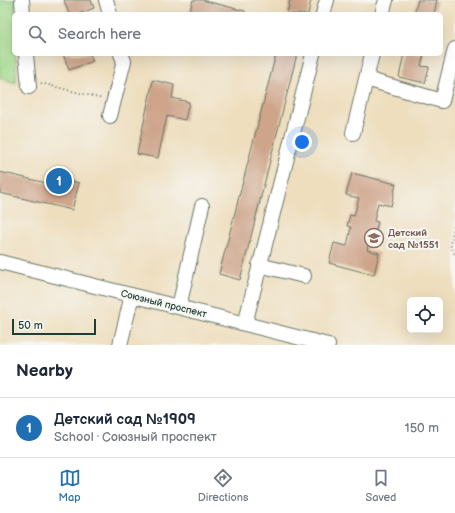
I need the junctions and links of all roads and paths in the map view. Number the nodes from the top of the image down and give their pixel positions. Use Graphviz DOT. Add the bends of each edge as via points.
graph roads {
  1 [pos="22,0"];
  2 [pos="106,0"];
  3 [pos="327,0"];
  4 [pos="386,0"];
  5 [pos="23,12"];
  6 [pos="109,12"];
  7 [pos="324,12"];
  8 [pos="383,12"];
  9 [pos="455,49"];
  10 [pos="26,56"];
  11 [pos="122,56"];
  12 [pos="312,56"];
  13 [pos="372,56"];
  14 [pos="366,79"];
  15 [pos="29,83"];
  16 [pos="113,101"];
  17 [pos="110,116"];
  18 [pos="353,134"];
  19 [pos="202,206"];
  20 [pos="455,222"];
  21 [pos="455,255"];
  22 [pos="0,262"];
  23 [pos="260,265"];
  24 [pos="304,276"];
  25 [pos="132,295"];
  26 [pos="179,307"];
  27 [pos="245,324"];
  28 [pos="120,345"];
  29 [pos="325,345"];
  1 -- 5 [label="street"];
  2 -- 6 [label="street"];
  3 -- 7 [label="street"];
  4 -- 8 [label="street"];
  9 -- 14 [label="street" via="442,101"];
  10 -- 15 [label="street"];
  11 -- 16 [label="street" via="124,62"];
  12 -- 23 [label="street"];
  13 -- 14 [label="street"];
  14 -- 18 [label="street"];
  15 -- 16 [label="path"];
  16 -- 17 [label="street"];
  19 -- 26 [label="street"];
  20 -- 21 [label="path" via="450,244"];
  22 -- 25 [label="street, Союзный проспект"];
  23 -- 24 [label="street"];
  23 -- 27 [label="street"];
  25 -- 26 [label="street, Союзный проспект"];
  25 -- 28 [label="street"];
  26 -- 27 [label="street, Союзный проспект"];
  27 -- 29 [label="street, Союзный проспект"];
}
